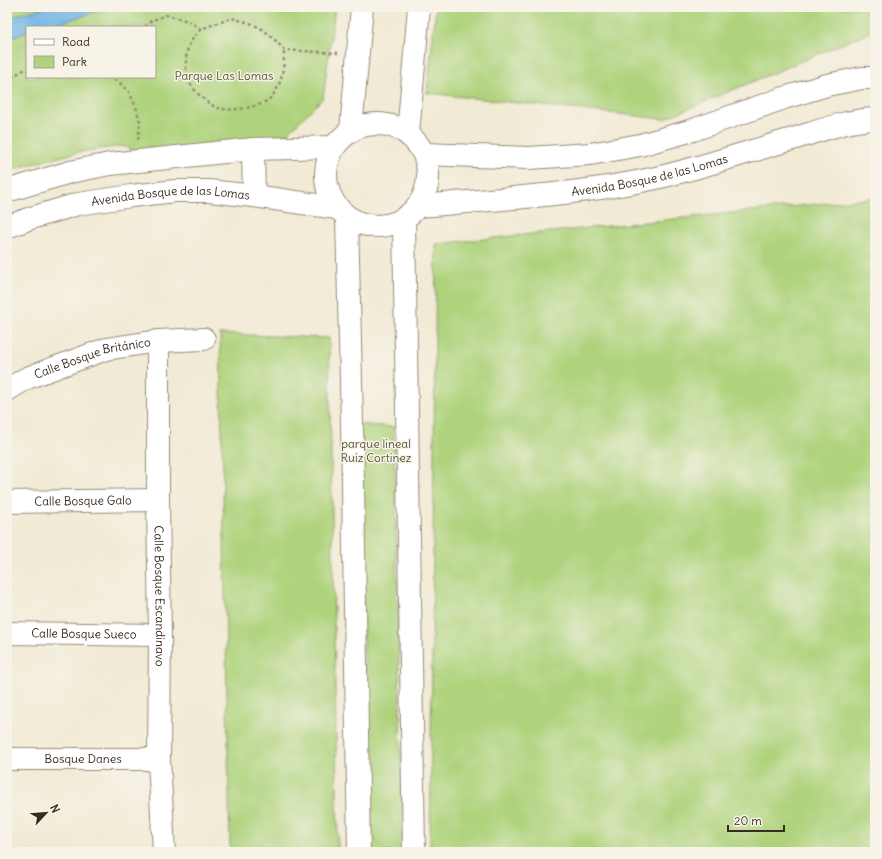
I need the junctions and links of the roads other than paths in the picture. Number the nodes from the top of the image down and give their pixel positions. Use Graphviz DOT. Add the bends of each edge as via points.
graph roads {
  1 [pos="362,7"];
  2 [pos="419,7"];
  3 [pos="875,78"];
  4 [pos="875,119"];
  5 [pos="351,130"];
  6 [pos="408,134"];
  7 [pos="334,146"];
  8 [pos="253,149"];
  9 [pos="424,154"];
  10 [pos="10,182"];
  11 [pos="254,196"];
  12 [pos="419,206"];
  13 [pos="342,212"];
  14 [pos="404,221"];
  15 [pos="7,227"];
  16 [pos="204,339"];
  17 [pos="158,341"];
  18 [pos="7,390"];
  19 [pos="158,500"];
  20 [pos="7,502"];
  21 [pos="7,633"];
  22 [pos="160,635"];
  23 [pos="7,759"];
  24 [pos="159,759"];
  25 [pos="164,852"];
  26 [pos="359,852"];
  27 [pos="414,852"];
  1 -- 5 [label="street"];
  2 -- 6 [label="street"];
  3 -- 9 [label="street" via="827,85 693,130 640,145 597,153 529,158"];
  4 -- 12 [label="street, Avenida Bosque de las Lomas" via="846,122 656,178 531,197"];
  5 -- 6 [label="street" via="372,124 387,124"];
  5 -- 7 [label="street"];
  6 -- 9 [label="street"];
  7 -- 8 [label="street"];
  7 -- 13 [label="street" via="328,161 326,178 329,194"];
  8 -- 10 [label="street" via="110,164"];
  8 -- 11 [label="street"];
  9 -- 12 [label="street" via="429,172 428,184"];
  11 -- 13 [label="street, Avenida Bosque de las Lomas"];
  11 -- 15 [label="street, Avenida Bosque de las Lomas" via="209,191 175,191 131,196 78,204"];
  12 -- 14 [label="street"];
  13 -- 14 [label="street" via="372,227"];
  13 -- 26 [label="street" via="352,432"];
  14 -- 27 [label="street"];
  16 -- 17 [label="street, Calle Bosque Británico"];
  17 -- 18 [label="street, Calle Bosque Británico" via="106,349 27,378"];
  17 -- 19 [label="street, Calle Bosque Escandinavo"];
  19 -- 20 [label="street, Calle Bosque Galo"];
  19 -- 22 [label="street, Calle Bosque Escandinavo"];
  21 -- 22 [label="street, Calle Bosque Sueco"];
  22 -- 24 [label="street, Calle Bosque Escandinavo"];
  23 -- 24 [label="street, Bosque Danes"];
  24 -- 25 [label="street, Calle Bosque Escandinavo"];
}
